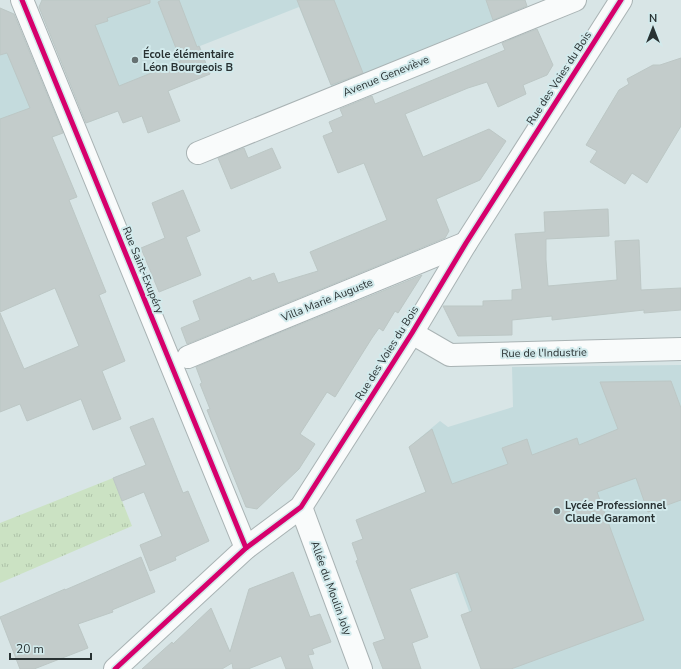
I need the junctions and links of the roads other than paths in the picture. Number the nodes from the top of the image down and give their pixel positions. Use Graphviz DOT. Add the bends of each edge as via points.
graph roads {
  1 [pos="22,0"];
  2 [pos="575,0"];
  3 [pos="621,0"];
  4 [pos="198,153"];
  5 [pos="466,243"];
  6 [pos="412,333"];
  7 [pos="681,349"];
  8 [pos="188,357"];
  9 [pos="301,507"];
  10 [pos="246,548"];
  11 [pos="115,669"];
  12 [pos="361,669"];
  1 -- 10 [label="street, Rue Saint-Exupéry"];
  2 -- 4 [label="street, Avenue Geneviève"];
  3 -- 5 [label="street, Rue des Voies du Bois"];
  5 -- 6 [label="street, Rue des Voies du Bois"];
  5 -- 8 [label="street, Villa Marie Auguste"];
  6 -- 7 [label="street, Rue de l'Industrie" via="450,355"];
  6 -- 9 [label="street, Rue des Voies du Bois"];
  9 -- 10 [label="street, Rue des Voies du Bois"];
  9 -- 12 [label="street, Allée du Moulin Joly"];
  10 -- 11 [label="street, Rue des Voies du Bois"];
}
